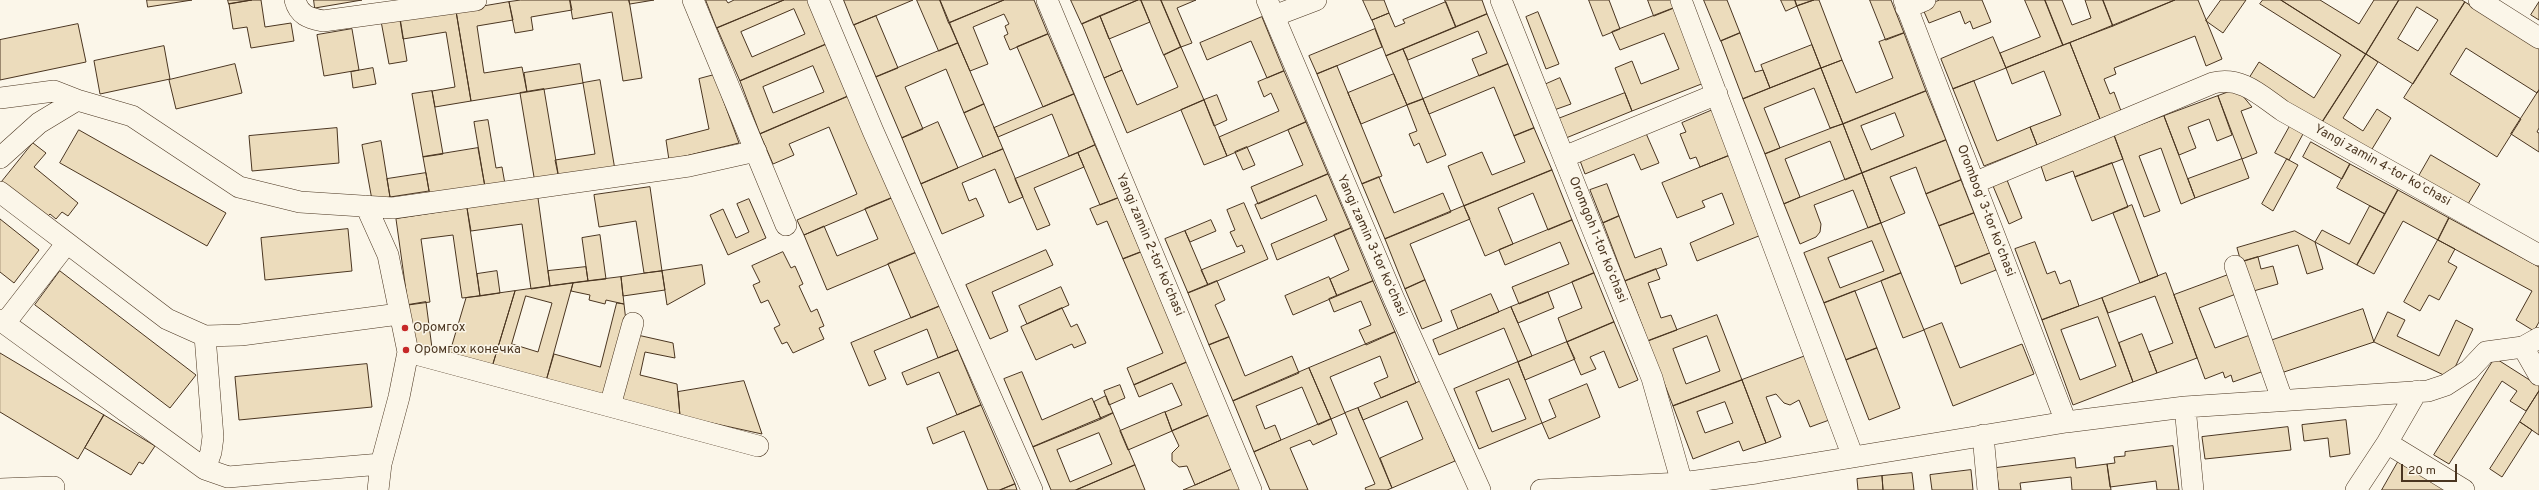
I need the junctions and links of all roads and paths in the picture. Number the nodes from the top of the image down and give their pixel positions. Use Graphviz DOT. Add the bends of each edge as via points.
graph roads {
  1 [pos="295,0"];
  2 [pos="476,0"];
  3 [pos="693,0"];
  4 [pos="818,0"];
  5 [pos="1047,0"];
  6 [pos="1316,0"];
  7 [pos="1501,0"];
  8 [pos="1681,0"];
  9 [pos="2479,0"];
  10 [pos="1912,3"];
  11 [pos="1270,8"];
  12 [pos="2539,38"];
  13 [pos="1716,94"];
  14 [pos="0,98"];
  15 [pos="77,100"];
  16 [pos="756,151"];
  17 [pos="1564,157"];
  18 [pos="0,158"];
  19 [pos="1974,183"];
  20 [pos="0,192"];
  21 [pos="366,206"];
  22 [pos="786,225"];
  23 [pos="67,243"];
  24 [pos="2539,255"];
  25 [pos="2234,266"];
  26 [pos="399,314"];
  27 [pos="3,321"];
  28 [pos="633,323"];
  29 [pos="205,336"];
  30 [pos="2531,343"];
  31 [pos="408,352"];
  32 [pos="2539,375"];
  33 [pos="2417,391"];
  34 [pos="2282,399"];
  35 [pos="610,406"];
  36 [pos="2185,407"];
  37 [pos="2066,422"];
  38 [pos="1983,435"];
  39 [pos="2387,443"];
  40 [pos="758,446"];
  41 [pos="1853,457"];
  42 [pos="381,464"];
  43 [pos="205,469"];
  44 [pos="1757,482"];
  45 [pos="1682,483"];
  46 [pos="54,486"];
  47 [pos="0,489"];
  48 [pos="378,490"];
  49 [pos="1032,490"];
  50 [pos="1251,490"];
  51 [pos="1480,490"];
  52 [pos="1541,490"];
  53 [pos="1988,490"];
  54 [pos="2193,490"];
  55 [pos="2356,490"];
  56 [pos="2464,490"];
  1 -- 2 [label="street" via="298,10 308,18 323,22"];
  3 -- 16 [label="street"];
  4 -- 49 [label="street" via="873,131"];
  5 -- 50 [label="street, Yangi zamin 2-tor koʻchasi"];
  6 -- 11 [label="street"];
  7 -- 17 [label="street, Oromgoh 1-tor koʻchasi"];
  8 -- 13 [label="street"];
  9 -- 12 [label="street"];
  10 -- 19 [label="street, Orombogʻ 3-tor koʻchasi"];
  11 -- 51 [label="street, Yangi zamin 3-tor koʻchasi" via="1394,299"];
  13 -- 17 [label="street"];
  13 -- 41 [label="street"];
  14 -- 15 [label="street" via="54,91"];
  15 -- 18 [label="street" via="39,123"];
  15 -- 21 [label="street" via="132,116 239,187 300,202"];
  16 -- 21 [label="street" via="666,170 393,208"];
  16 -- 22 [label="street"];
  17 -- 45 [label="street, Oromgoh 1-tor koʻchasi" via="1652,378"];
  19 -- 24 [label="street, Yangi zamin 4-tor koʻchasi" via="2225,80 2248,87 2284,111"];
  19 -- 37 [label="street, Orombogʻ 3-tor koʻchasi"];
  20 -- 23 [label="street"];
  21 -- 26 [label="street" via="388,255"];
  23 -- 27 [label="street"];
  23 -- 29 [label="street" via="166,319"];
  25 -- 34 [label="street"];
  26 -- 29 [label="street" via="241,335"];
  26 -- 31 [label="street"];
  27 -- 43 [label="street"];
  28 -- 35 [label="street"];
  29 -- 43 [label="street" via="213,437"];
  30 -- 32 [label="street"];
  30 -- 33 [label="street" via="2486,352 2469,370 2446,385 2428,391"];
  31 -- 35 [label="street"];
  31 -- 42 [label="street"];
  33 -- 34 [label="street"];
  33 -- 39 [label="street"];
  34 -- 36 [label="street"];
  35 -- 40 [label="street"];
  36 -- 37 [label="street"];
  36 -- 54 [label="street"];
  37 -- 38 [label="street"];
  38 -- 41 [label="street"];
  38 -- 53 [label="street"];
  39 -- 55 [label="street"];
  39 -- 56 [label="street"];
  41 -- 44 [label="street"];
  42 -- 43 [label="street" via="228,477"];
  42 -- 48 [label="street"];
  44 -- 45 [label="street"];
  45 -- 52 [label="street"];
  46 -- 47 [label="street"];
}
